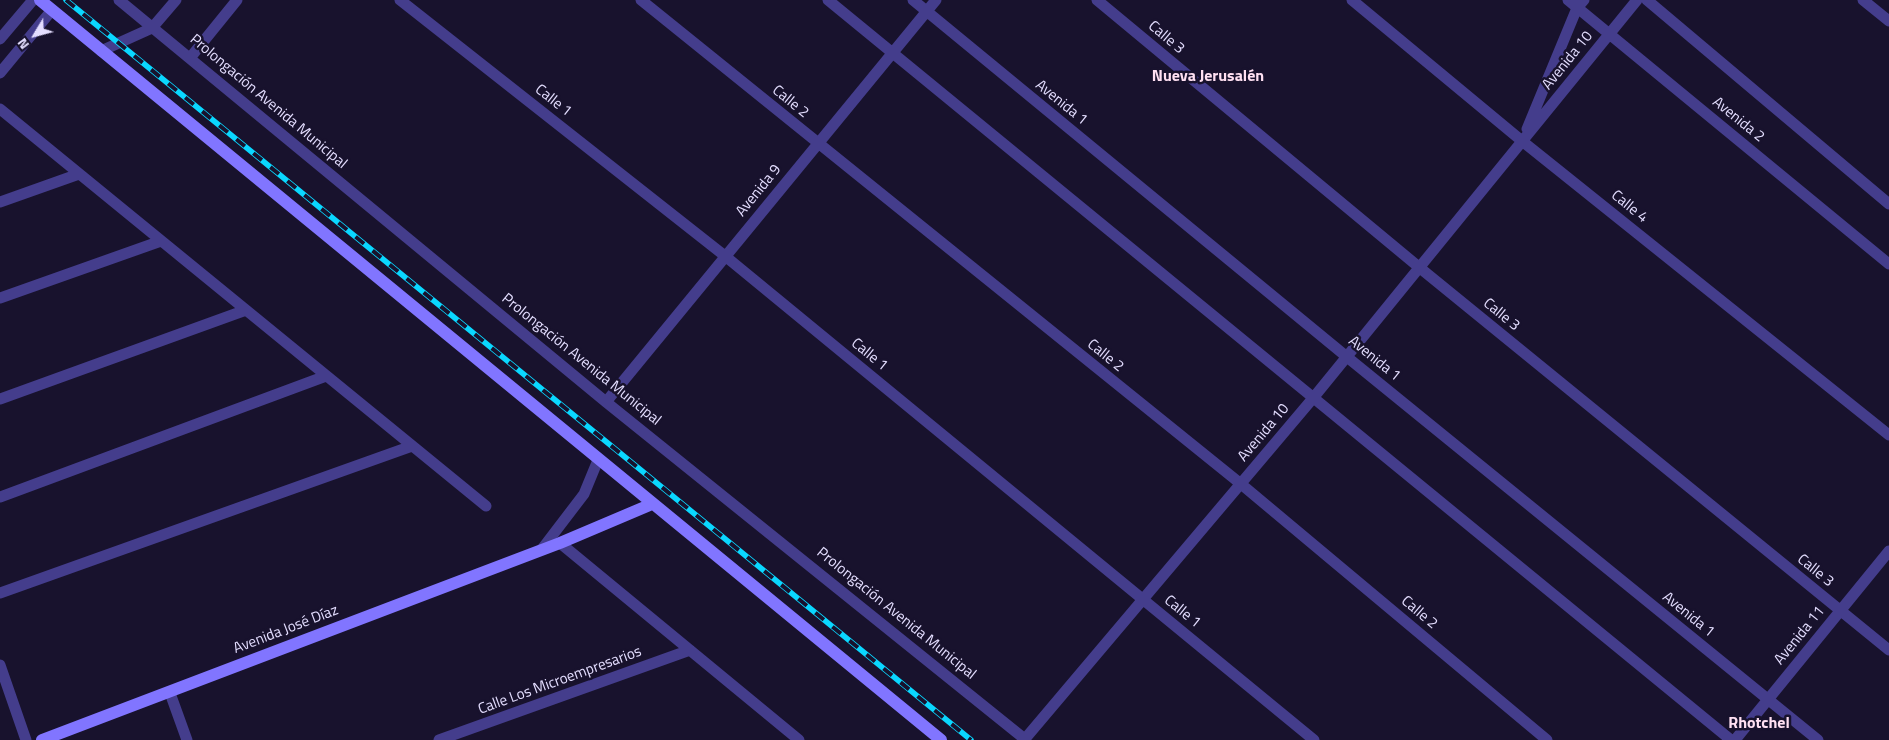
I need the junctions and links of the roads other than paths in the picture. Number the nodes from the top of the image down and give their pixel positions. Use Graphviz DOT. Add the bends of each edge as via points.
graph roads {
  1 [pos="33,0"];
  2 [pos="40,0"];
  3 [pos="119,0"];
  4 [pos="176,0"];
  5 [pos="237,0"];
  6 [pos="400,0"];
  7 [pos="641,0"];
  8 [pos="828,0"];
  9 [pos="912,0"];
  10 [pos="936,0"];
  11 [pos="1097,0"];
  12 [pos="1352,0"];
  13 [pos="1568,0"];
  14 [pos="1637,0"];
  15 [pos="1647,0"];
  16 [pos="1863,0"];
  17 [pos="1580,4"];
  18 [pos="52,10"];
  19 [pos="927,12"];
  20 [pos="1889,21"];
  21 [pos="152,28"];
  22 [pos="1609,34"];
  23 [pos="0,39"];
  24 [pos="101,51"];
  25 [pos="893,53"];
  26 [pos="190,58"];
  27 [pos="0,73"];
  28 [pos="0,109"];
  29 [pos="1522,141"];
  30 [pos="818,144"];
  31 [pos="79,174"];
  32 [pos="0,202"];
  33 [pos="1889,204"];
  34 [pos="161,241"];
  35 [pos="725,256"];
  36 [pos="1889,264"];
  37 [pos="1420,268"];
  38 [pos="0,298"];
  39 [pos="246,310"];
  40 [pos="1347,357"];
  41 [pos="326,376"];
  42 [pos="1314,397"];
  43 [pos="0,399"];
  44 [pos="606,402"];
  45 [pos="1889,435"];
  46 [pos="412,446"];
  47 [pos="598,460"];
  48 [pos="1241,484"];
  49 [pos="0,497"];
  50 [pos="652,504"];
  51 [pos="486,506"];
  52 [pos="560,543"];
  53 [pos="542,549"];
  54 [pos="1889,551"];
  55 [pos="0,593"];
  56 [pos="1143,600"];
  57 [pos="1840,611"];
  58 [pos="690,650"];
  59 [pos="1889,650"];
  60 [pos="0,665"];
  61 [pos="170,693"];
  62 [pos="1768,700"];
  63 [pos="26,740"];
  64 [pos="42,740"];
  65 [pos="187,740"];
  66 [pos="439,740"];
  67 [pos="799,740"];
  68 [pos="941,740"];
  69 [pos="1025,740"];
  70 [pos="1314,740"];
  71 [pos="1548,740"];
  72 [pos="1733,740"];
  73 [pos="1818,740"];
  1 -- 23 [label="street"];
  2 -- 18 [label="main road"];
  3 -- 21 [label="street, Prolongación Avenida Municipal"];
  4 -- 21 [label="street"];
  5 -- 26 [label="street"];
  6 -- 35 [label="street, Calle 1"];
  7 -- 30 [label="street, Calle 2"];
  8 -- 25 [label="street"];
  9 -- 19 [label="street, Avenida 1"];
  10 -- 19 [label="street, Avenida 9"];
  11 -- 37 [label="street, Calle 3"];
  12 -- 29 [label="street, Calle 4"];
  13 -- 17 [label="street, Avenida 2"];
  14 -- 22 [label="street, Avenida 10"];
  15 -- 33 [label="street"];
  16 -- 20 [label="street"];
  17 -- 22 [label="street, Avenida 2"];
  17 -- 29 [label="street, Avenida 10"];
  18 -- 24 [label="main road"];
  18 -- 27 [label="street"];
  19 -- 25 [label="street, Avenida 9"];
  19 -- 40 [label="street, Avenida 1"];
  21 -- 24 [label="street"];
  21 -- 26 [label="street, Prolongación Avenida Municipal"];
  22 -- 29 [label="street, Avenida 10"];
  22 -- 36 [label="street, Avenida 2"];
  24 -- 47 [label="main road"];
  25 -- 30 [label="street, Avenida 9"];
  25 -- 42 [label="street"];
  26 -- 44 [label="street, Prolongación Avenida Municipal"];
  28 -- 31 [label="street"];
  29 -- 37 [label="street, Avenida 10"];
  29 -- 45 [label="street, Calle 4"];
  30 -- 35 [label="street, Avenida 9"];
  30 -- 48 [label="street, Calle 2"];
  31 -- 32 [label="street"];
  31 -- 34 [label="street"];
  34 -- 38 [label="street"];
  34 -- 39 [label="street"];
  35 -- 44 [label="street, Avenida 9"];
  35 -- 56 [label="street, Calle 1"];
  37 -- 40 [label="street, Avenida 10"];
  37 -- 57 [label="street, Calle 3"];
  39 -- 41 [label="street"];
  39 -- 43 [label="street"];
  40 -- 42 [label="street, Avenida 10"];
  40 -- 62 [label="street, Avenida 1"];
  41 -- 46 [label="street"];
  41 -- 49 [label="street"];
  42 -- 48 [label="street, Avenida 10"];
  42 -- 72 [label="street"];
  44 -- 69 [label="street, Prolongación Avenida Municipal"];
  46 -- 51 [label="street"];
  46 -- 55 [label="street"];
  47 -- 50 [label="main road"];
  47 -- 53 [label="street" via="584,494"];
  48 -- 56 [label="street, Avenida 10"];
  48 -- 71 [label="street, Calle 2"];
  50 -- 52 [label="main road, Avenida José Díaz"];
  50 -- 68 [label="main road"];
  52 -- 53 [label="main road, Avenida José Díaz"];
  52 -- 58 [label="street"];
  53 -- 61 [label="main road, Avenida José Díaz"];
  54 -- 57 [label="street, Avenida 11"];
  56 -- 69 [label="street, Avenida 10"];
  56 -- 70 [label="street, Calle 1"];
  57 -- 59 [label="street, Calle 3"];
  57 -- 62 [label="street, Avenida 11"];
  58 -- 66 [label="street, Calle Los Microempresarios"];
  58 -- 67 [label="street"];
  60 -- 63 [label="street"];
  61 -- 64 [label="main road, Avenida José Díaz"];
  61 -- 65 [label="street"];
  62 -- 72 [label="street, Avenida 11"];
  62 -- 73 [label="street, Avenida 1"];
}
